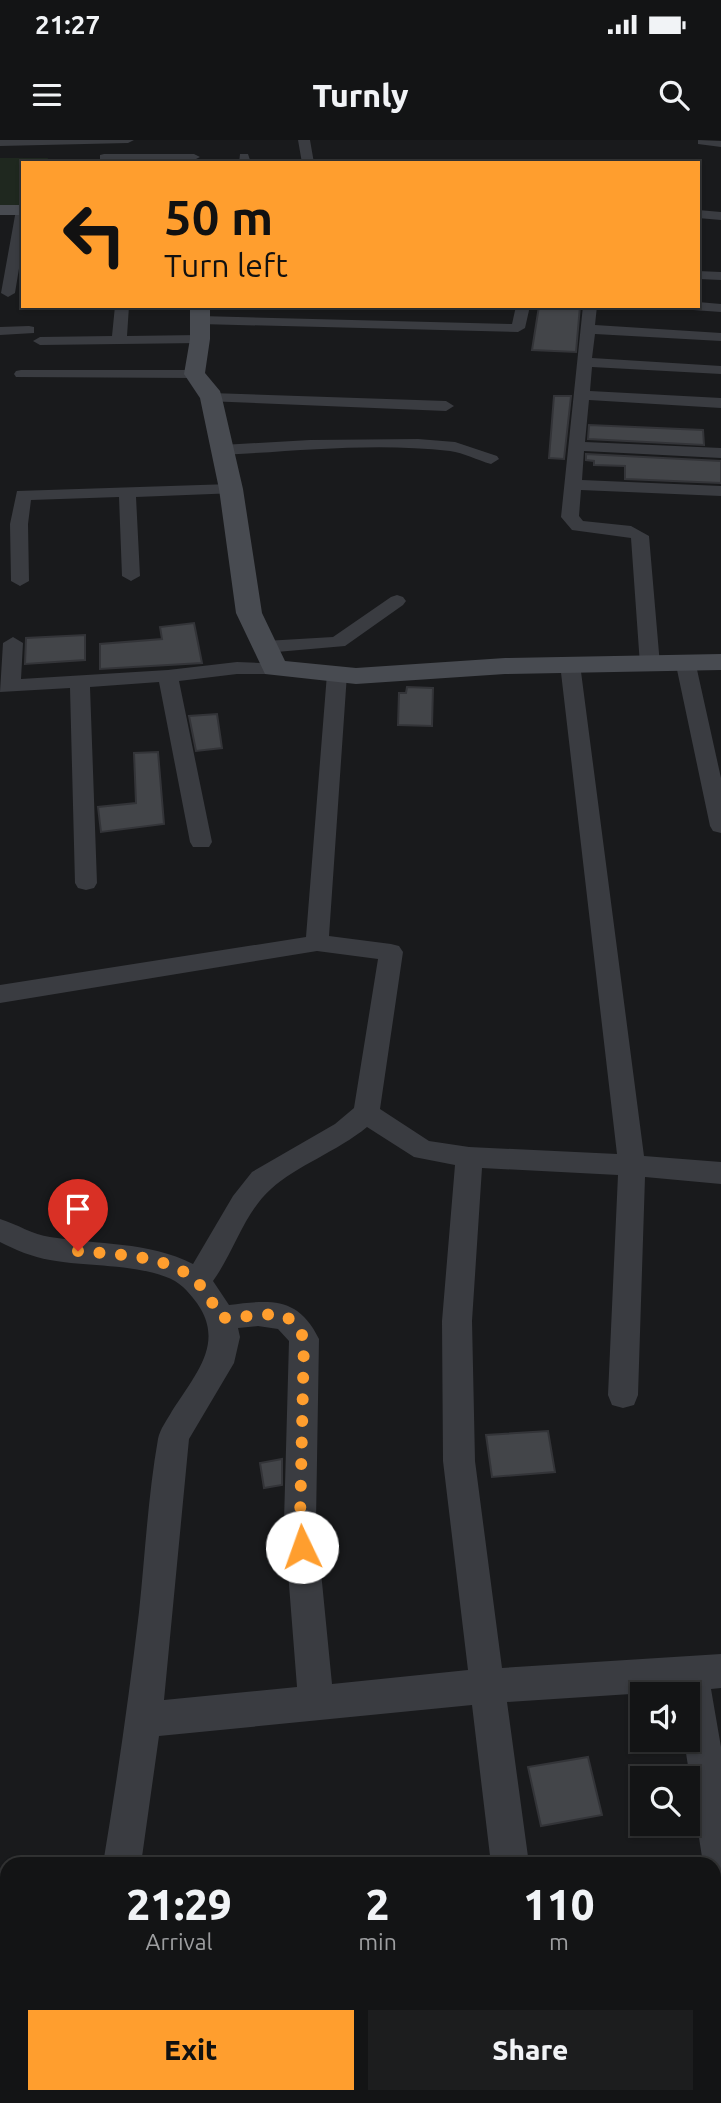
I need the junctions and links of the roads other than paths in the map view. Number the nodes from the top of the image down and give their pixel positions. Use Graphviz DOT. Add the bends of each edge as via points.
graph roads {
  1 [pos="128,140"];
  2 [pos="193,140"];
  3 [pos="304,140"];
  4 [pos="702,142"];
  5 [pos="0,143"];
  6 [pos="721,144"];
  7 [pos="104,157"];
  8 [pos="195,160"];
  9 [pos="308,161"];
  10 [pos="21,209"];
  11 [pos="0,210"];
  12 [pos="700,214"];
  13 [pos="21,215"];
  14 [pos="721,216"];
  15 [pos="700,275"];
  16 [pos="721,276"];
  17 [pos="8,293"];
  18 [pos="700,306"];
  19 [pos="122,308"];
  20 [pos="447,308"];
  21 [pos="522,308"];
  22 [pos="590,308"];
  23 [pos="721,308"];
  24 [pos="200,321"];
  25 [pos="444,326"];
  26 [pos="588,329"];
  27 [pos="0,331"];
  28 [pos="721,337"];
  29 [pos="119,340"];
  30 [pos="586,362"];
  31 [pos="721,370"];
  32 [pos="21,374"];
  33 [pos="194,374"];
  34 [pos="584,395"];
  35 [pos="211,398"];
  36 [pos="721,403"];
  37 [pos="446,406"];
  38 [pos="577,446"];
  39 [pos="222,450"];
  40 [pos="721,453"];
  41 [pos="491,459"];
  42 [pos="572,485"];
  43 [pos="231,489"];
  44 [pos="721,491"];
  45 [pos="127,492"];
  46 [pos="131,576"];
  47 [pos="20,582"];
  48 [pos="397,601"];
  49 [pos="13,643"];
  50 [pos="270,658"];
  51 [pos="721,662"];
  52 [pos="570,664"];
  53 [pos="650,665"];
  54 [pos="686,665"];
  55 [pos="337,674"];
  56 [pos="168,676"];
  57 [pos="79,681"];
  58 [pos="6,686"];
  59 [pos="721,826"];
  60 [pos="201,842"];
  61 [pos="86,883"];
  62 [pos="317,943"];
  63 [pos="0,994"];
  64 [pos="366,1113"];
  65 [pos="469,1157"];
  66 [pos="632,1165"];
  67 [pos="721,1173"];
  68 [pos="0,1230"];
  69 [pos="196,1281"];
  70 [pos="221,1318"];
  71 [pos="623,1395"];
  72 [pos="706,1672"];
  73 [pos="486,1686"];
  74 [pos="316,1703"];
  75 [pos="144,1720"];
  76 [pos="123,1857"];
  77 [pos="509,1857"];
  78 [pos="721,1857"];
  1 -- 5 [label="street"];
  2 -- 8 [label="street"];
  3 -- 9 [label="street"];
  4 -- 6 [label="street"];
  7 -- 8 [label="street"];
  10 -- 11 [label="street"];
  12 -- 14 [label="street"];
  13 -- 17 [label="street"];
  15 -- 16 [label="street"];
  18 -- 23 [label="street"];
  19 -- 29 [label="street"];
  20 -- 25 [label="street"];
  21 -- 25 [label="street" via="517,328"];
  22 -- 26 [label="street"];
  24 -- 25 [label="street"];
  24 -- 29 [label="street"];
  24 -- 33 [label="street"];
  26 -- 28 [label="street"];
  26 -- 30 [label="street"];
  27 -- 29 [label="street"];
  30 -- 31 [label="street"];
  30 -- 34 [label="street"];
  32 -- 33 [label="street"];
  33 -- 35 [label="street"];
  34 -- 36 [label="street"];
  34 -- 38 [label="street"];
  35 -- 37 [label="street"];
  35 -- 39 [label="street"];
  38 -- 40 [label="street"];
  38 -- 42 [label="street"];
  39 -- 41 [label="street" via="418,444 455,447"];
  39 -- 43 [label="street"];
  42 -- 44 [label="street"];
  42 -- 53 [label="street" via="573,523 640,536"];
  43 -- 45 [label="street"];
  43 -- 50 [label="street" via="249,613"];
  45 -- 46 [label="street"];
  45 -- 47 [label="street" via="23,495"];
  48 -- 50 [label="street" via="338,642"];
  49 -- 58 [label="street"];
  50 -- 55 [label="street"];
  50 -- 56 [label="street" via="237,668"];
  51 -- 54 [label="street"];
  52 -- 53 [label="street"];
  52 -- 55 [label="street"];
  52 -- 66 [label="street"];
  53 -- 54 [label="street"];
  54 -- 59 [label="street"];
  55 -- 62 [label="street"];
  56 -- 57 [label="street"];
  56 -- 60 [label="street"];
  57 -- 58 [label="street"];
  57 -- 61 [label="street"];
  62 -- 63 [label="street"];
  62 -- 64 [label="street" via="391,952"];
  64 -- 65 [label="street" via="423,1150"];
  64 -- 69 [label="street" via="251,1191 211,1264"];
  65 -- 66 [label="street"];
  65 -- 73 [label="street" via="457,1321 459,1461"];
  66 -- 67 [label="street"];
  66 -- 71 [label="street"];
  68 -- 69 [label="street" via="50,1249 107,1253 171,1266"];
  69 -- 70 [label="street"];
  70 -- 74 [label="street" via="276,1314 287,1317 304,1339 300,1521"];
  70 -- 75 [label="street" via="225,1337 219,1363 174,1436"];
  72 -- 73 [label="street"];
  72 -- 78 [label="street"];
  73 -- 74 [label="street"];
  73 -- 77 [label="street"];
  74 -- 75 [label="street"];
  75 -- 76 [label="street"];
}
